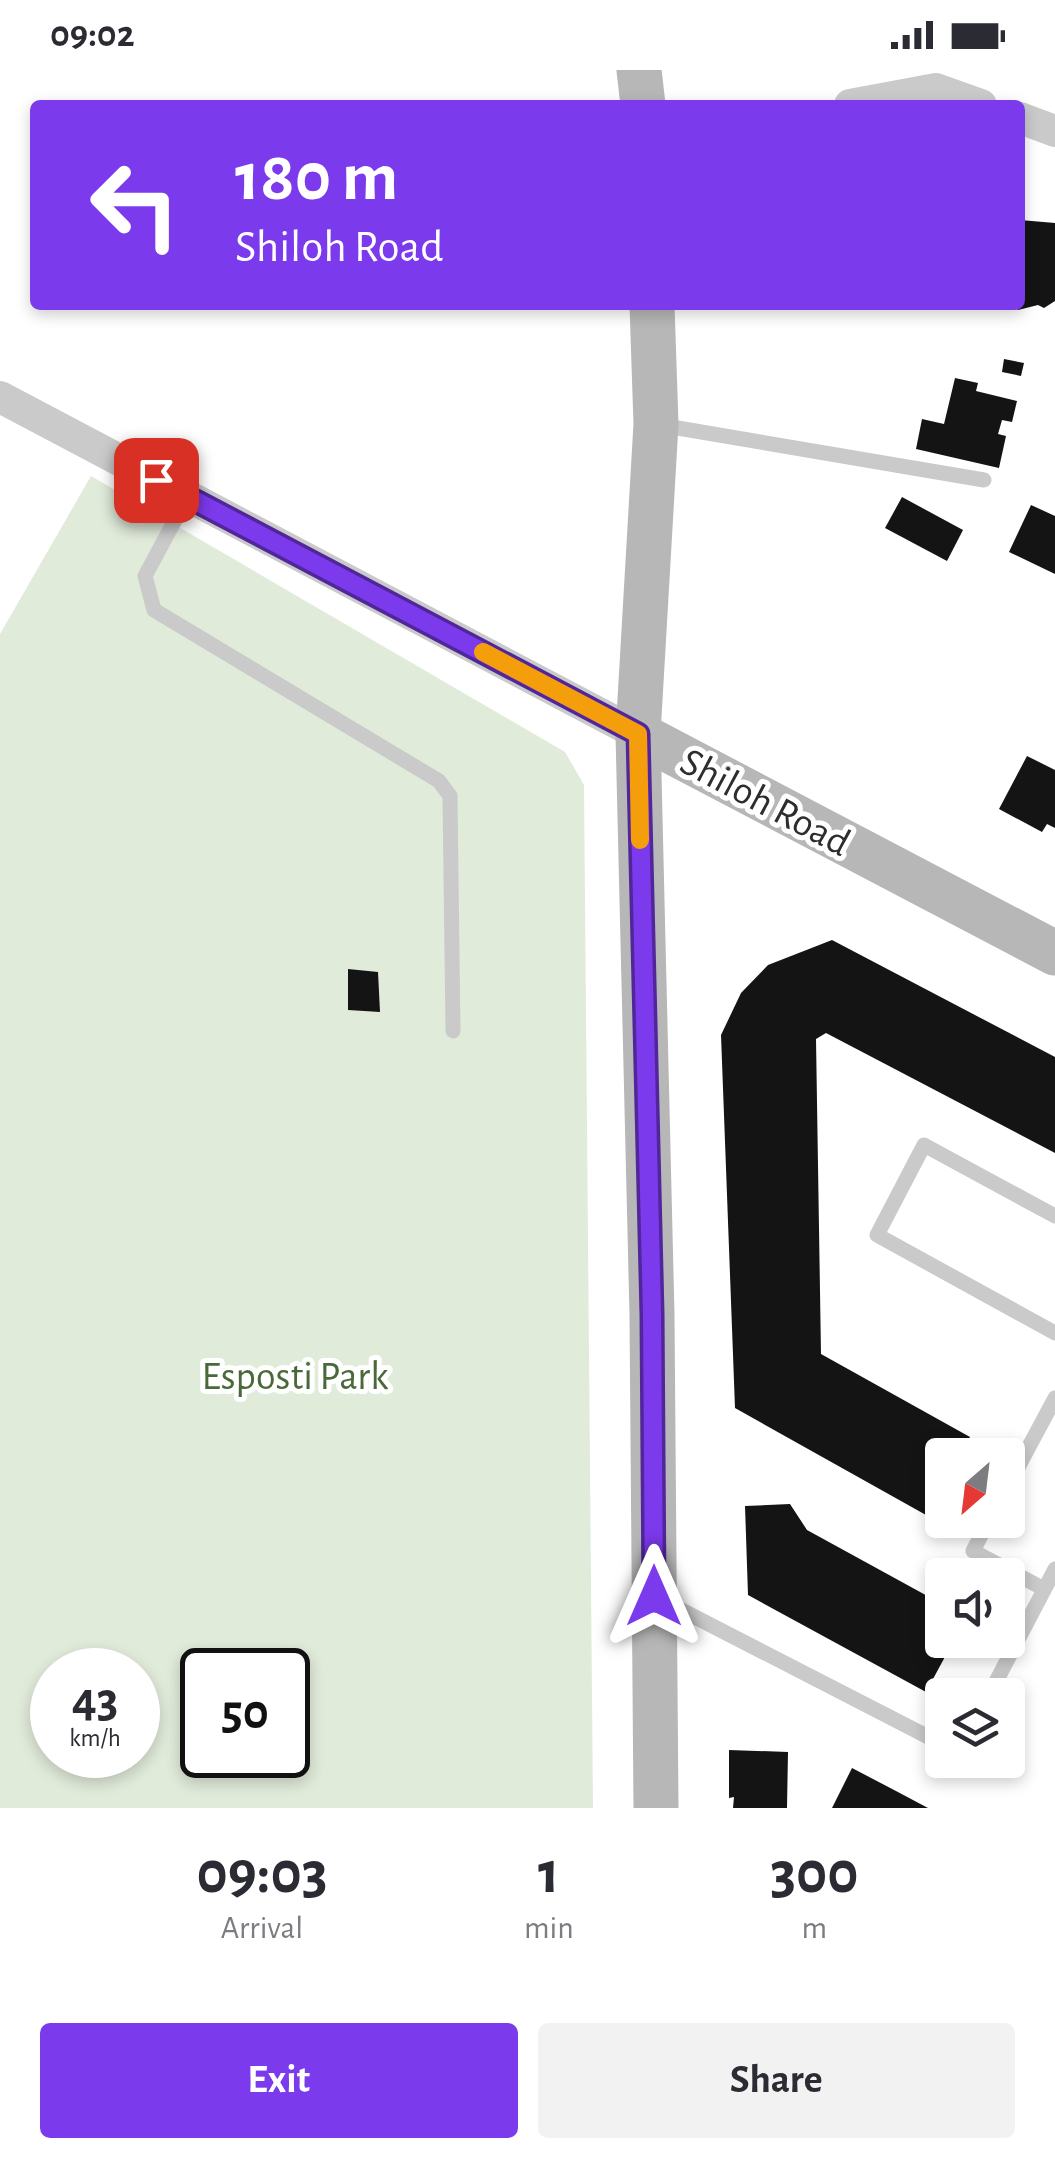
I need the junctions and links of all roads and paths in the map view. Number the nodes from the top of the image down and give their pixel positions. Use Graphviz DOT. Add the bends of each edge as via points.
graph roads {
  1 [pos="639,70"];
  2 [pos="642,100"];
  3 [pos="877,100"];
  4 [pos="967,100"];
  5 [pos="1025,120"];
  6 [pos="1055,130"];
  7 [pos="652,310"];
  8 [pos="0,397"];
  9 [pos="656,424"];
  10 [pos="984,480"];
  11 [pos="188,496"];
  12 [pos="638,734"];
  13 [pos="1055,953"];
  14 [pos="452,1031"];
  15 [pos="1055,1216"];
  16 [pos="1055,1333"];
  17 [pos="1055,1398"];
  18 [pos="1025,1454"];
  19 [pos="980,1538"];
  20 [pos="1055,1568"];
  21 [pos="1044,1589"];
  22 [pos="654,1596"];
  23 [pos="999,1678"];
  24 [pos="925,1735"];
  25 [pos="656,1808"];
  1 -- 2 [label="main road"];
  3 -- 4 [label="street" via="936,89"];
  5 -- 6 [label="street"];
  7 -- 9 [label="main road"];
  8 -- 11 [label="street, Shiloh Road"];
  9 -- 10 [label="lane"];
  9 -- 12 [label="main road"];
  11 -- 12 [label="street, Shiloh Road"];
  11 -- 14 [label="lane" via="145,576 154,610 439,781 450,796"];
  12 -- 13 [label="main road, Shiloh Road"];
  12 -- 22 [label="main road"];
  15 -- 16 [label="lane" via="924,1146 877,1235"];
  17 -- 18 [label="lane"];
  19 -- 21 [label="lane" via="973,1551"];
  20 -- 21 [label="lane"];
  21 -- 23 [label="lane"];
  22 -- 24 [label="lane"];
  22 -- 25 [label="main road"];
}
